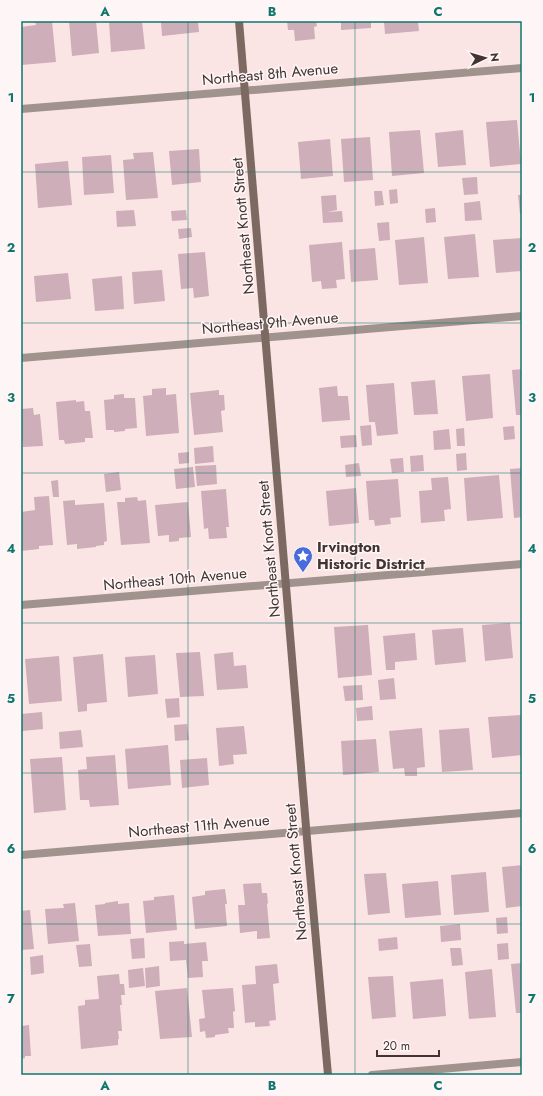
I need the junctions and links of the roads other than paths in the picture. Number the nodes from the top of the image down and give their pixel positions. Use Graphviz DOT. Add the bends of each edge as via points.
graph roads {
  1 [pos="239,21"];
  2 [pos="522,68"];
  3 [pos="245,90"];
  4 [pos="21,109"];
  5 [pos="522,316"];
  6 [pos="266,337"];
  7 [pos="21,358"];
  8 [pos="522,564"];
  9 [pos="286,584"];
  10 [pos="21,605"];
  11 [pos="522,813"];
  12 [pos="307,830"];
  13 [pos="21,855"];
  14 [pos="522,1062"];
  15 [pos="328,1075"];
  16 [pos="372,1075"];
  1 -- 3 [label="street, Northeast Knott Street"];
  2 -- 3 [label="street, Northeast 8th Avenue"];
  3 -- 4 [label="street, Northeast 8th Avenue"];
  3 -- 6 [label="street, Northeast Knott Street"];
  5 -- 6 [label="street, Northeast 9th Avenue"];
  6 -- 7 [label="street, Northeast 9th Avenue"];
  6 -- 9 [label="street, Northeast Knott Street"];
  8 -- 9 [label="street, Northeast 10th Avenue"];
  9 -- 10 [label="street, Northeast 10th Avenue"];
  9 -- 12 [label="street, Northeast Knott Street"];
  11 -- 12 [label="street, Northeast 11th Avenue"];
  12 -- 13 [label="street, Northeast 11th Avenue"];
  12 -- 15 [label="street, Northeast Knott Street"];
  14 -- 16 [label="street"];
}
